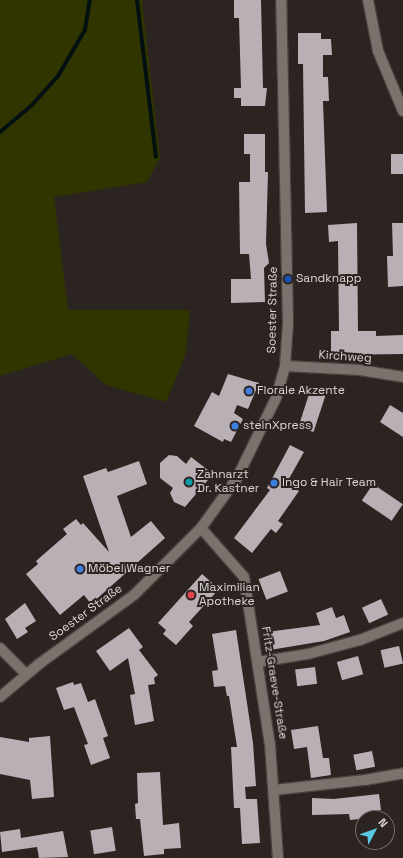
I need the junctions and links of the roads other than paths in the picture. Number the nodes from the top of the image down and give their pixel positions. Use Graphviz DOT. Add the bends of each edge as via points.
graph roads {
  1 [pos="281,0"];
  2 [pos="368,0"];
  3 [pos="403,112"];
  4 [pos="285,366"];
  5 [pos="403,377"];
  6 [pos="201,528"];
  7 [pos="403,623"];
  8 [pos="0,648"];
  9 [pos="258,662"];
  10 [pos="26,674"];
  11 [pos="0,697"];
  12 [pos="403,773"];
  13 [pos="274,790"];
  14 [pos="278,858"];
  1 -- 4 [label="street, Soester Straße" via="288,324"];
  2 -- 3 [label="street" via="378,52"];
  4 -- 5 [label="street, Kirchweg" via="360,370"];
  4 -- 6 [label="street, Soester Straße" via="276,398 238,478"];
  6 -- 9 [label="street, Fritz-Graeve-Straße" via="244,577"];
  6 -- 10 [label="street, Soester Straße" via="134,595"];
  7 -- 9 [label="street" via="360,640 308,654"];
  8 -- 10 [label="street"];
  9 -- 13 [label="street, Fritz-Graeve-Straße"];
  10 -- 11 [label="street, Soester Straße"];
  12 -- 13 [label="street"];
  13 -- 14 [label="street, Fritz-Graeve-Straße"];
}
